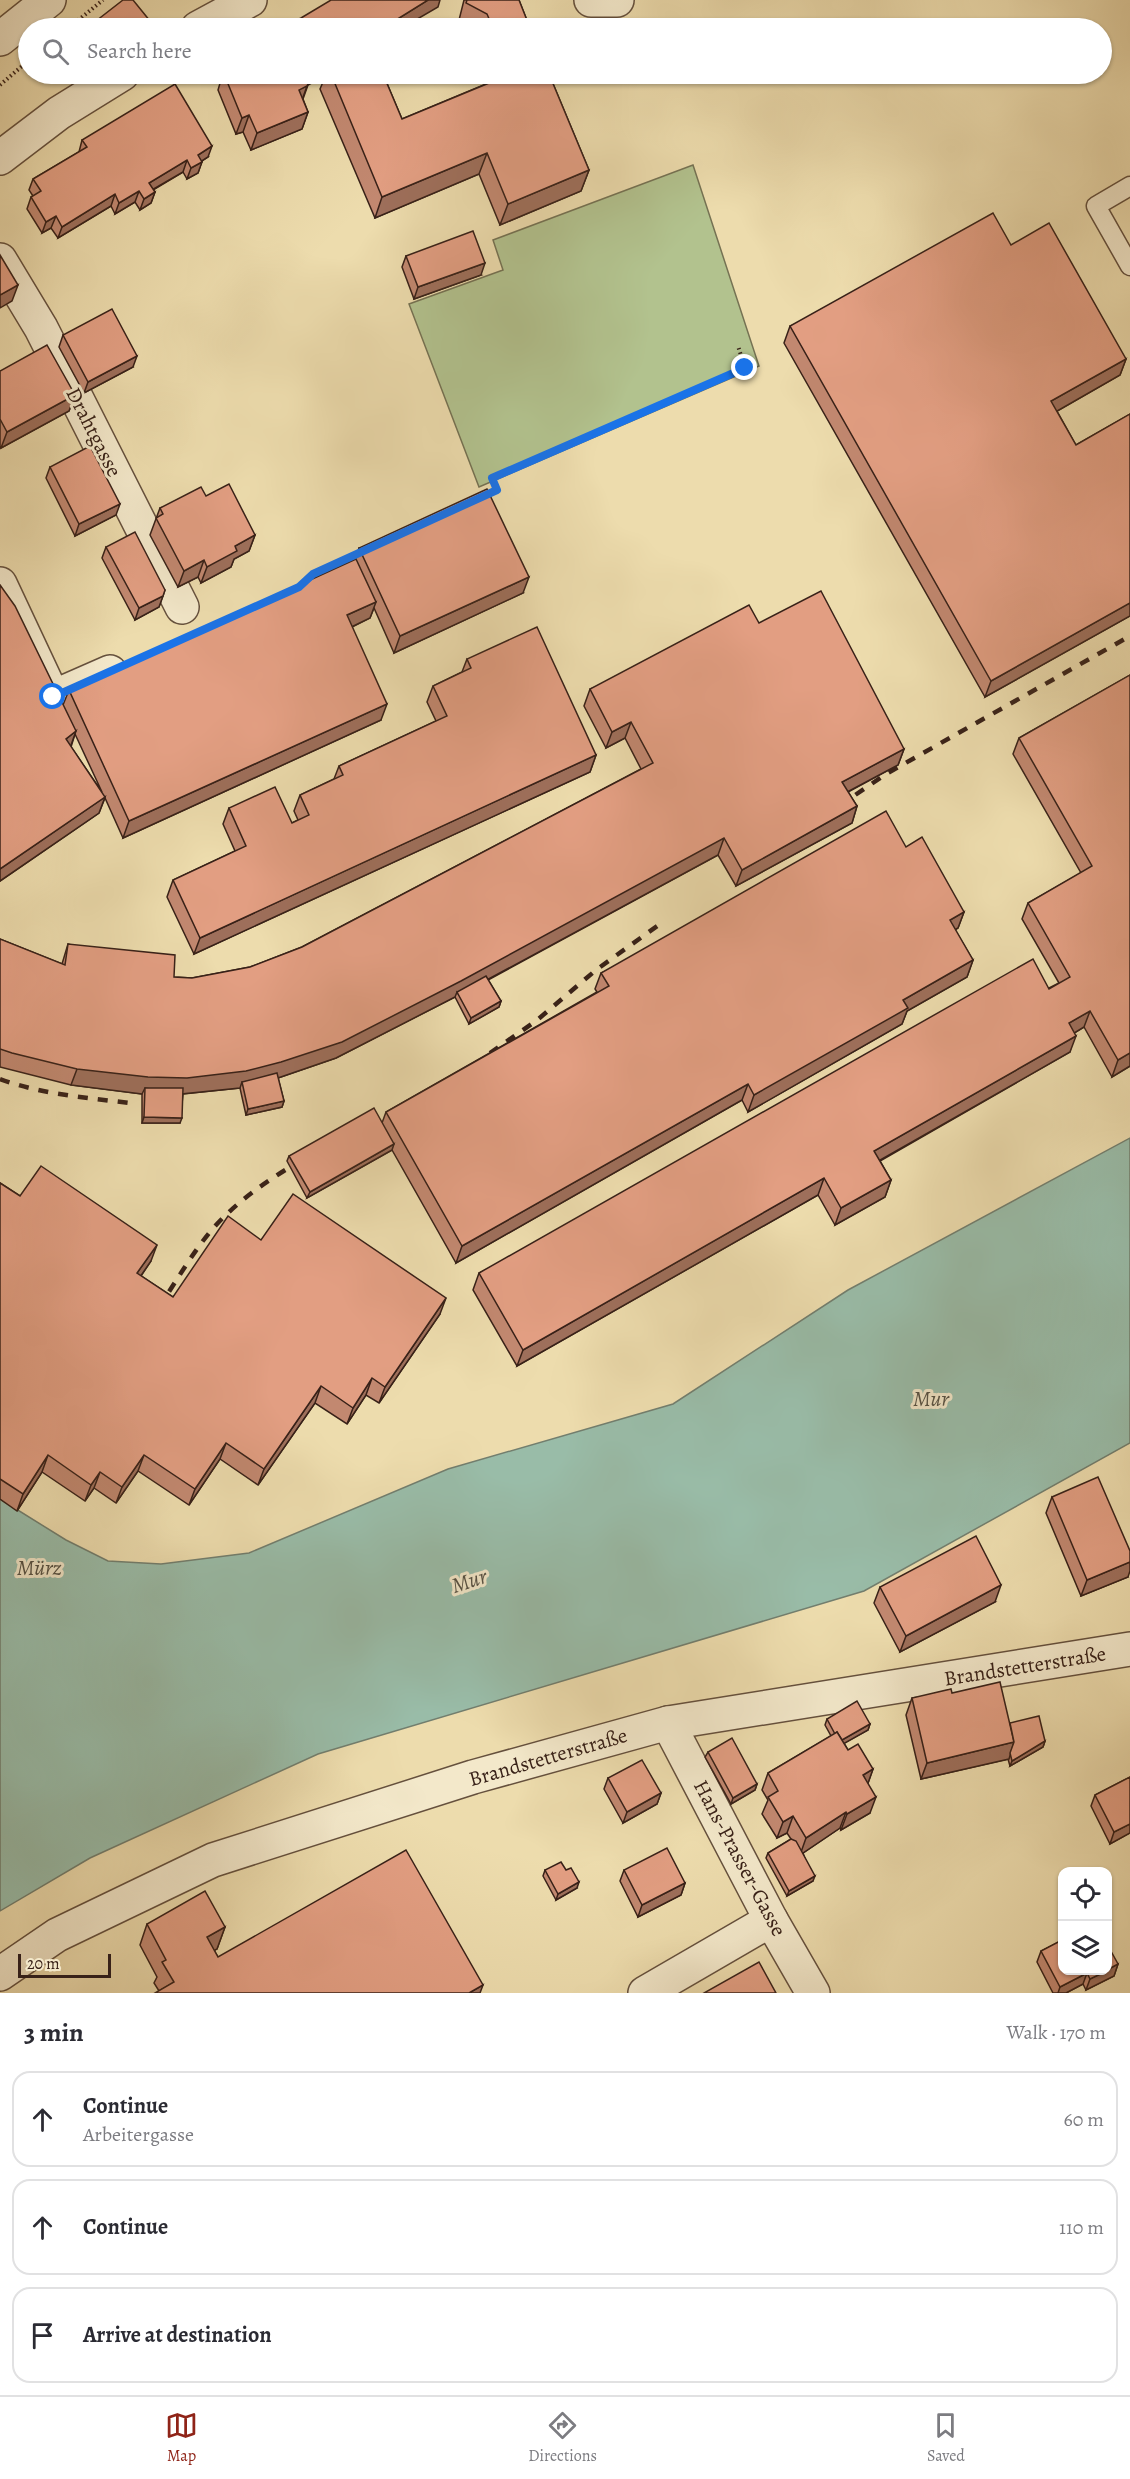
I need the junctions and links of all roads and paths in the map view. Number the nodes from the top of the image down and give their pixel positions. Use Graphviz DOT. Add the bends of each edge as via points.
graph roads {
  1 [pos="49,0"];
  2 [pos="103,0"];
  3 [pos="250,0"];
  4 [pos="591,0"];
  5 [pos="617,0"];
  6 [pos="26,18"];
  7 [pos="80,18"];
  8 [pos="217,18"];
  9 [pos="18,25"];
  10 [pos="0,39"];
  11 [pos="18,70"];
  12 [pos="106,84"];
  13 [pos="0,85"];
  14 [pos="0,158"];
  15 [pos="1130,186"];
  16 [pos="0,260"];
  17 [pos="1130,266"];
  18 [pos="738,346"];
  19 [pos="486,495"];
  20 [pos="367,549"];
  21 [pos="0,584"];
  22 [pos="299,587"];
  23 [pos="182,607"];
  24 [pos="139,659"];
  25 [pos="1130,1649"];
  26 [pos="668,1723"];
  27 [pos="771,1920"];
  28 [pos="0,1974"];
  29 [pos="645,1993"];
  30 [pos="813,1993"];
  1 -- 6 [label="street"];
  2 -- 7 [label="path"];
  3 -- 8 [label="street"];
  4 -- 5 [label="street"];
  9 -- 10 [label="street"];
  11 -- 13 [label="path"];
  12 -- 14 [label="street" via="59,113"];
  15 -- 17 [label="lane" via="1096,206"];
  16 -- 23 [label="street, Drahtgasse" via="41,328"];
  18 -- 19 [label="path" via="745,368 492,478 497,490"];
  20 -- 22 [label="path" via="313,574"];
  21 -- 24 [label="street" via="53,697"];
  25 -- 26 [label="street, Brandstetterstraße"];
  26 -- 27 [label="street, Hans-Prasser-Gasse"];
  26 -- 28 [label="street, Brandstetterstraße" via="473,1777 213,1860 57,1935"];
  27 -- 29 [label="street"];
  27 -- 30 [label="street, Hans-Prasser-Gasse"];
}
